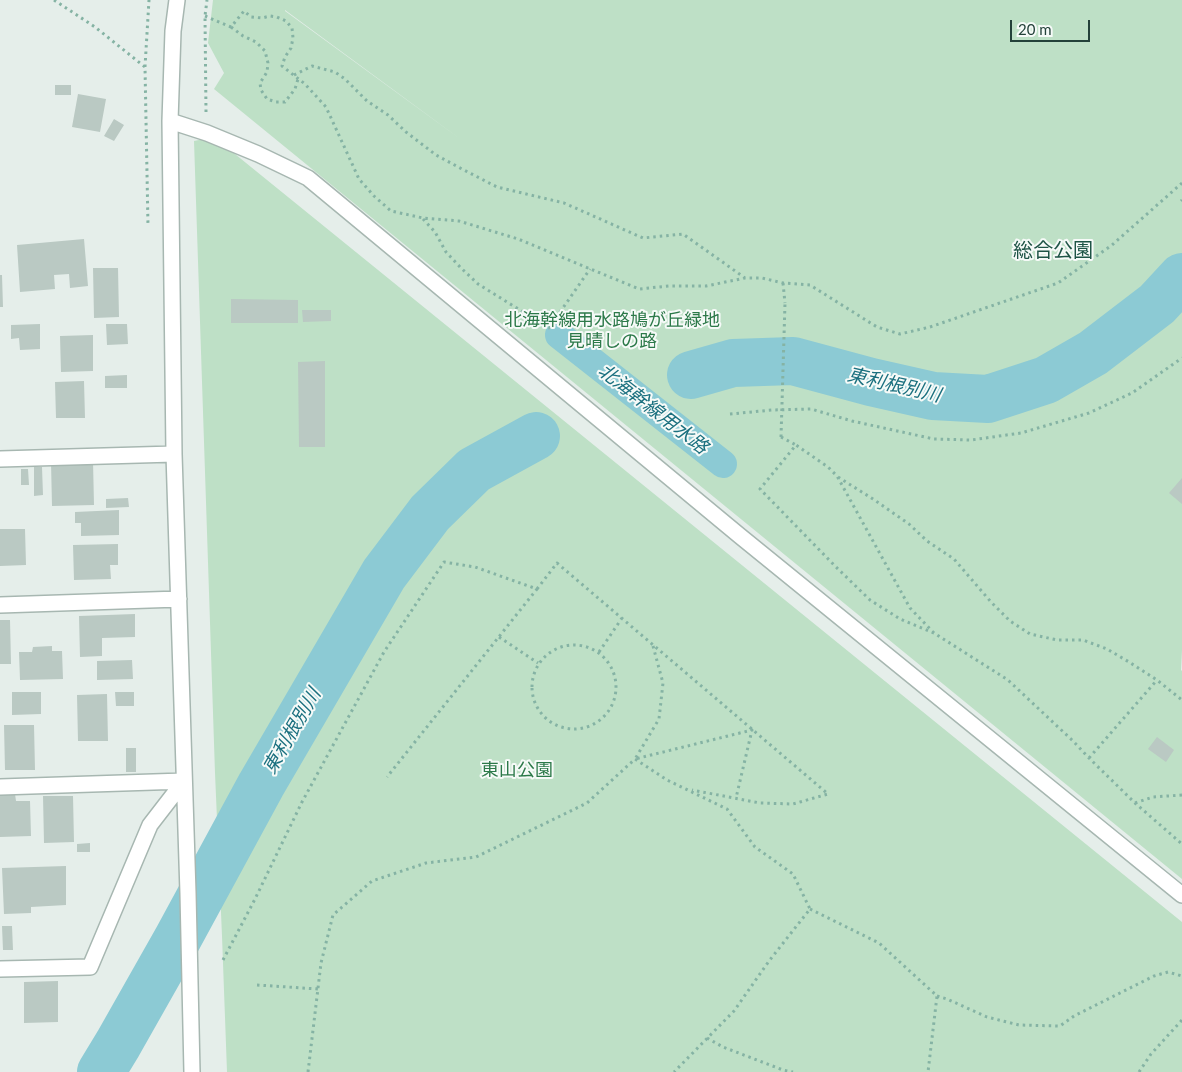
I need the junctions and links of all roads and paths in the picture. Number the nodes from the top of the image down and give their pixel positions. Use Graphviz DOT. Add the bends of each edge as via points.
graph roads {
  1 [pos="54,0"];
  2 [pos="149,0"];
  3 [pos="177,0"];
  4 [pos="207,0"];
  5 [pos="205,16"];
  6 [pos="231,27"];
  7 [pos="145,67"];
  8 [pos="294,75"];
  9 [pos="298,79"];
  10 [pos="170,121"];
  11 [pos="207,134"];
  12 [pos="1182,184"];
  13 [pos="423,218"];
  14 [pos="148,226"];
  15 [pos="590,269"];
  16 [pos="745,278"];
  17 [pos="783,283"];
  18 [pos="1182,358"];
  19 [pos="730,414"];
  20 [pos="796,446"];
  21 [pos="174,454"];
  22 [pos="0,459"];
  23 [pos="838,476"];
  24 [pos="537,590"];
  25 [pos="179,599"];
  26 [pos="0,605"];
  27 [pos="622,618"];
  28 [pos="934,633"];
  29 [pos="499,638"];
  30 [pos="653,644"];
  31 [pos="599,652"];
  32 [pos="538,663"];
  33 [pos="1157,680"];
  34 [pos="1182,700"];
  35 [pos="752,730"];
  36 [pos="1089,758"];
  37 [pos="635,759"];
  38 [pos="387,777"];
  39 [pos="184,781"];
  40 [pos="0,787"];
  41 [pos="688,790"];
  42 [pos="1182,795"];
  43 [pos="736,798"];
  44 [pos="1135,803"];
  45 [pos="1182,844"];
  46 [pos="1182,895"];
  47 [pos="810,909"];
  48 [pos="223,960"];
  49 [pos="0,969"];
  50 [pos="1182,976"];
  51 [pos="257,985"];
  52 [pos="318,989"];
  53 [pos="937,996"];
  54 [pos="1182,1020"];
  55 [pos="707,1038"];
  56 [pos="192,1072"];
  57 [pos="308,1072"];
  58 [pos="674,1072"];
  59 [pos="793,1072"];
  60 [pos="928,1072"];
  61 [pos="1140,1072"];
  1 -- 7 [label="path" via="95,27"];
  2 -- 7 [label="path"];
  3 -- 10 [label="street"];
  4 -- 5 [label="path"];
  5 -- 6 [label="path"];
  5 -- 11 [label="path"];
  6 -- 8 [label="path" via="244,11 251,17 270,16 286,21 292,28 293,38 292,48 282,66"];
  6 -- 9 [label="path" via="265,51 267,72 260,83 267,99 285,102"];
  7 -- 14 [label="path"];
  8 -- 9 [label="path"];
  8 -- 16 [label="path" via="312,66 334,72 436,155 497,187 564,203 644,238 684,234"];
  9 -- 13 [label="path" via="326,107 359,179 374,196 390,211"];
  10 -- 11 [label="street"];
  10 -- 21 [label="street"];
  11 -- 46 [label="street" via="308,178"];
  12 -- 17 [label="path" via="1112,245 1058,284 930,327 900,334 877,327 810,285"];
  13 -- 15 [label="path" via="459,221 518,239"];
  13 -- 15 [label="path" via="446,252 478,284 548,328"];
  15 -- 16 [label="path" via="639,289 706,286"];
  16 -- 17 [label="path"];
  17 -- 20 [label="path, bridge" via="781,437"];
  18 -- 19 [label="path" via="1132,393 1089,413 1021,434 971,440 934,439 811,409"];
  20 -- 23 [label="path"];
  20 -- 28 [label="path" via="760,489 870,600 900,619"];
  21 -- 22 [label="street"];
  21 -- 25 [label="street"];
  23 -- 28 [label="path" via="910,608"];
  23 -- 33 [label="path" via="954,559 1010,621 1030,634 1057,640 1082,640 1106,649"];
  24 -- 27 [label="path" via="557,563"];
  24 -- 29 [label="path"];
  24 -- 48 [label="path" via="475,567 444,562 384,652 302,802"];
  25 -- 26 [label="street"];
  25 -- 39 [label="street"];
  27 -- 30 [label="path"];
  27 -- 31 [label="path"];
  28 -- 36 [label="path" via="1008,680"];
  29 -- 32 [label="path"];
  29 -- 38 [label="path"];
  30 -- 35 [label="path"];
  30 -- 37 [label="path" via="663,683 659,719"];
  31 -- 32 [label="path" via="574,644 560,646 548,652"];
  31 -- 32 [label="path" via="614,673 615,700 603,718 584,728 555,725 535,705 532,676"];
  33 -- 34 [label="path"];
  33 -- 36 [label="path"];
  35 -- 37 [label="path"];
  35 -- 43 [label="path"];
  35 -- 43 [label="path" via="828,794 793,804"];
  36 -- 44 [label="path"];
  37 -- 41 [label="path"];
  37 -- 52 [label="path" via="587,803 476,857 426,863 372,881 333,915"];
  39 -- 40 [label="street"];
  39 -- 49 [label="street" via="150,825 90,967"];
  39 -- 56 [label="street"];
  41 -- 43 [label="path"];
  41 -- 47 [label="path" via="727,809 755,847 793,874"];
  42 -- 44 [label="path" via="1153,797"];
  44 -- 45 [label="path"];
  47 -- 53 [label="path" via="878,943"];
  47 -- 55 [label="path" via="734,1011"];
  50 -- 53 [label="path" via="1168,972 1154,976 1060,1026 1019,1025 987,1017"];
  51 -- 52 [label="path"];
  52 -- 57 [label="path"];
  53 -- 60 [label="path"];
  54 -- 61 [label="path" via="1151,1054"];
  55 -- 58 [label="path"];
  55 -- 59 [label="path"];
}
